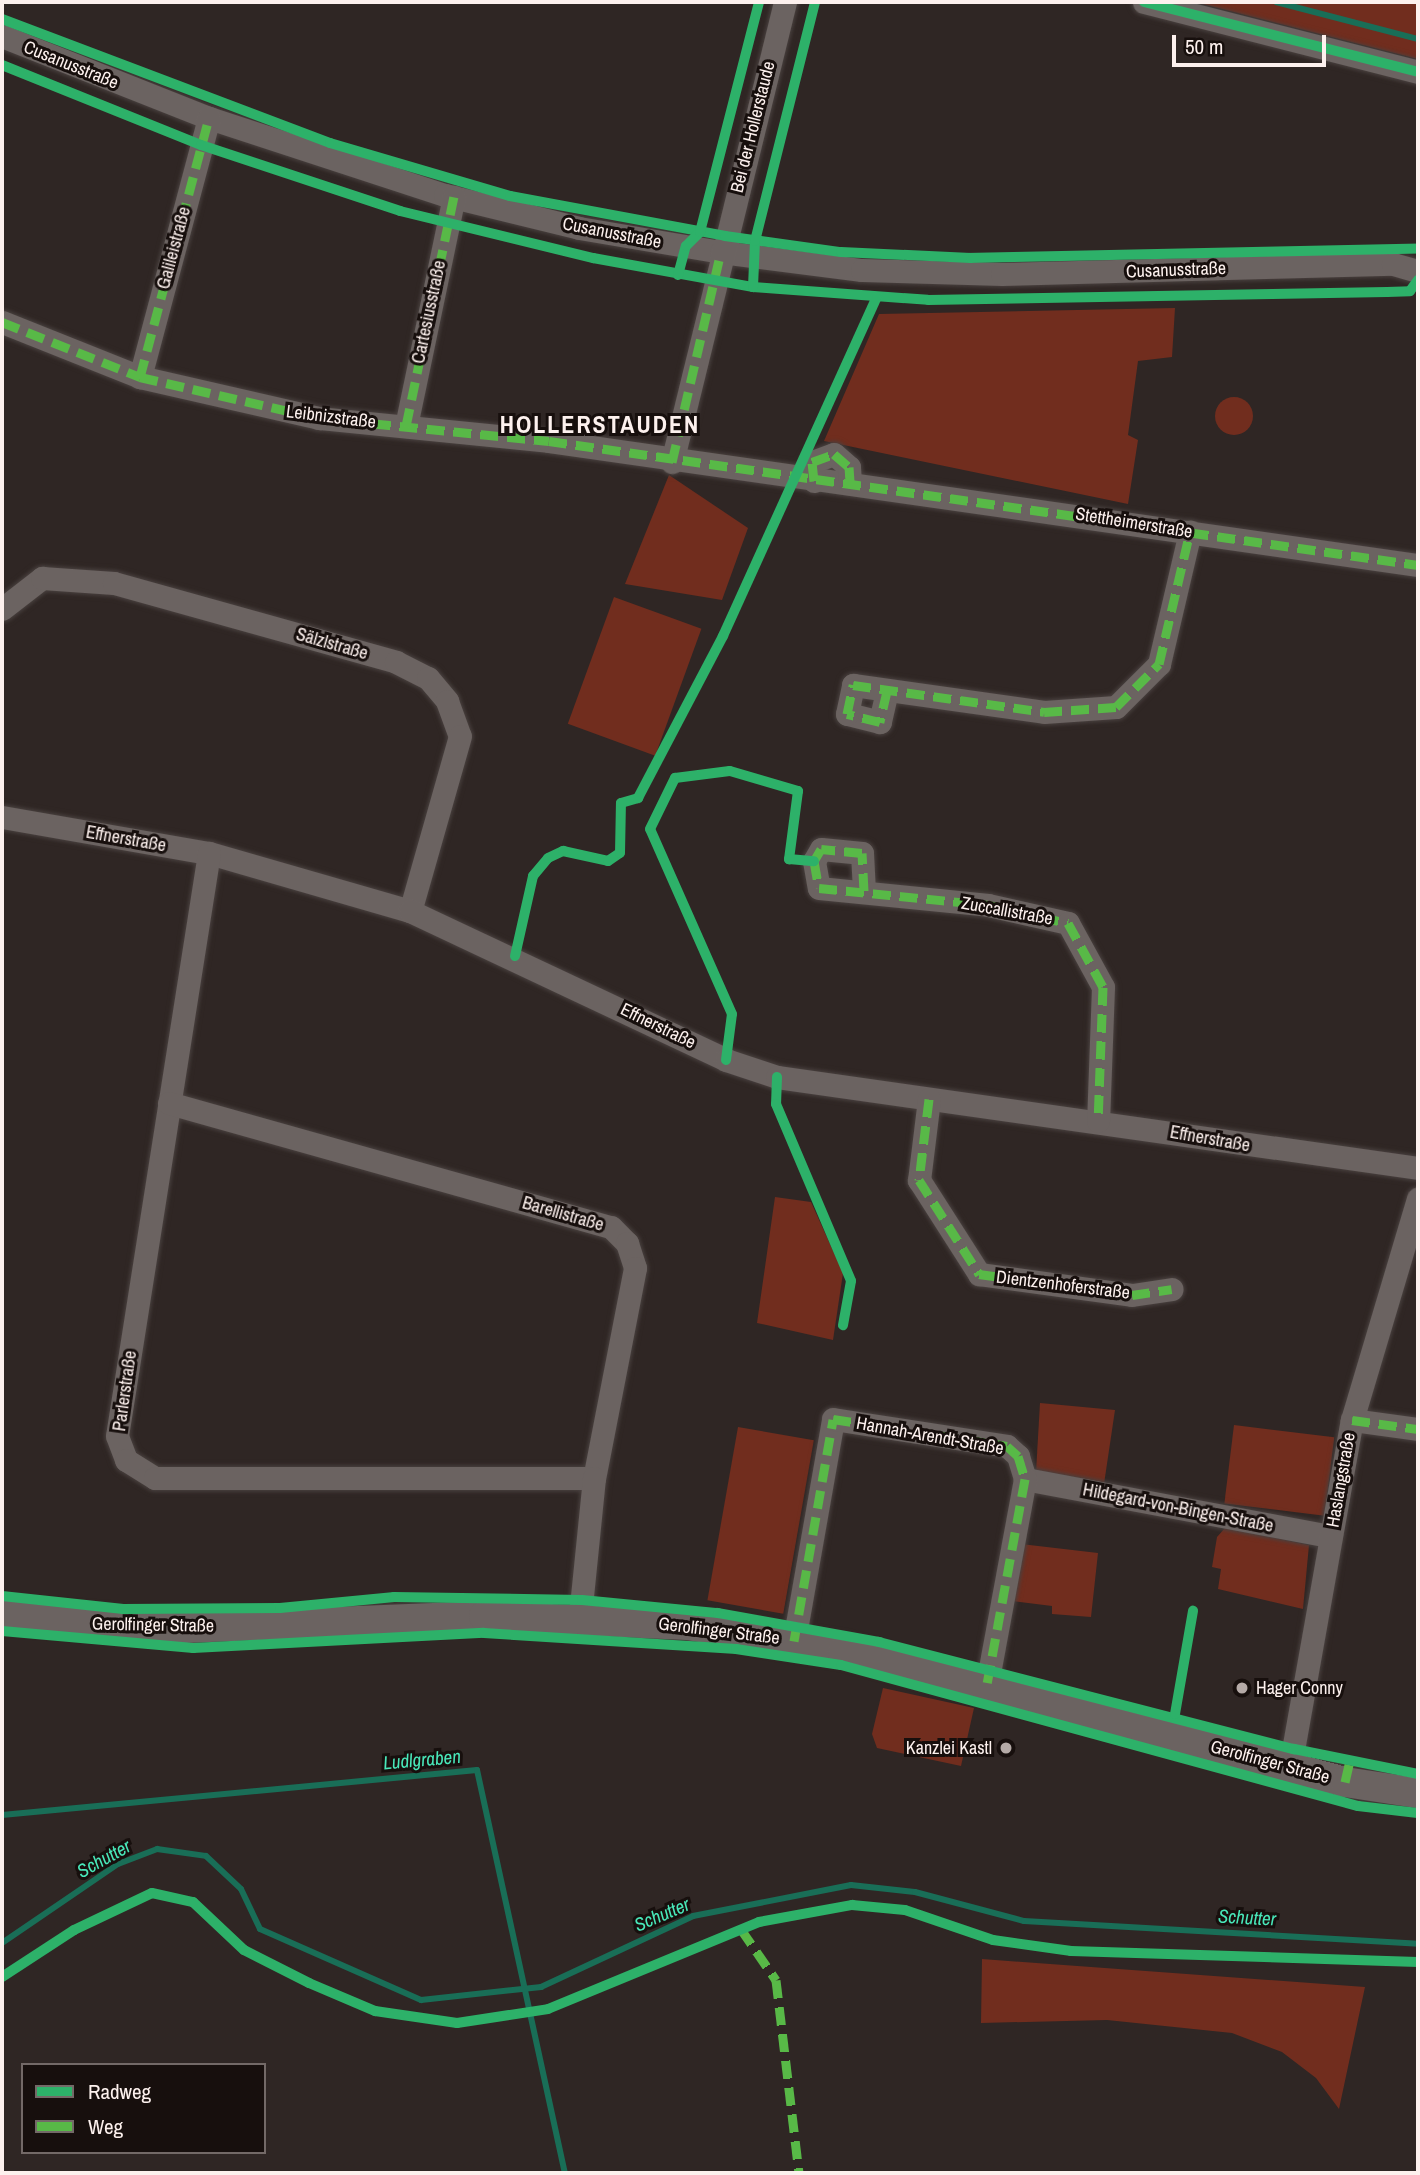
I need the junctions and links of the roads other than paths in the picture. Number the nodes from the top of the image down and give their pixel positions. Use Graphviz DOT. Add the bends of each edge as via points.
graph roads {
  1 [pos="785,2"];
  2 [pos="1144,2"];
  3 [pos="2,36"];
  4 [pos="1418,72"];
  5 [pos="209,118"];
  6 [pos="454,197"];
  7 [pos="721,252"];
  8 [pos="1418,271"];
  9 [pos="2,322"];
  10 [pos="140,377"];
  11 [pos="406,426"];
  12 [pos="672,462"];
  13 [pos="1190,532"];
  14 [pos="1418,565"];
  15 [pos="2,609"];
  16 [pos="887,691"];
  17 [pos="2,817"];
  18 [pos="209,853"];
  19 [pos="864,891"];
  20 [pos="410,911"];
  21 [pos="929,1099"];
  22 [pos="169,1103"];
  23 [pos="1098,1121"];
  24 [pos="1418,1168"];
  25 [pos="1418,1199"];
  26 [pos="1172,1289"];
  27 [pos="1352,1420"];
  28 [pos="1418,1429"];
  29 [pos="594,1478"];
  30 [pos="1025,1479"];
  31 [pos="1331,1536"];
  32 [pos="2,1615"];
  33 [pos="580,1618"];
  34 [pos="794,1641"];
  35 [pos="986,1684"];
  36 [pos="1290,1767"];
  37 [pos="1418,1793"];
  1 -- 7 [label="street, Bei der Hollerstaude"];
  2 -- 4 [label="street"];
  3 -- 5 [label="street, Cusanusstraße"];
  5 -- 6 [label="street, Cusanusstraße"];
  5 -- 10 [label="street, Galileistraße"];
  6 -- 7 [label="street, Cusanusstraße"];
  6 -- 11 [label="street, Cartesiusstraße"];
  7 -- 8 [label="street, Cusanusstraße" via="862,270 1002,274 1393,264"];
  7 -- 12 [label="street, Bei der Hollerstaude"];
  9 -- 10 [label="street, Leibnizstraße"];
  10 -- 11 [label="street, Leibnizstraße" via="228,402"];
  11 -- 12 [label="street, Leibnizstraße"];
  12 -- 13 [label="street, Stettheimerstraße" via="814,481 812,462 834,454 849,467 850,482"];
  13 -- 14 [label="street, Stettheimerstraße"];
  13 -- 16 [label="street" via="1159,664 1116,707 1044,712"];
  15 -- 20 [label="street, Sälzlstraße" via="42,578 114,583 396,662 428,678 447,701 460,736"];
  17 -- 18 [label="street, Effnerstraße"];
  18 -- 20 [label="street, Effnerstraße"];
  18 -- 22 [label="street, Parlerstraße"];
  19 -- 23 [label="street, Zuccallistraße" via="988,905 1069,923 1103,987"];
  20 -- 21 [label="street, Effnerstraße" via="726,1060 777,1077"];
  21 -- 23 [label="street, Effnerstraße"];
  21 -- 26 [label="street, Dientzenhoferstraße" via="919,1180 979,1275 1132,1294"];
  22 -- 29 [label="street, Barellistraße" via="611,1227 627,1243 635,1268"];
  22 -- 29 [label="street, Parlerstraße" via="117,1436 126,1460 155,1478"];
  23 -- 24 [label="street, Effnerstraße"];
  25 -- 27 [label="street, Haslangstraße"];
  27 -- 28 [label="street"];
  27 -- 31 [label="street, Haslangstraße"];
  29 -- 33 [label="street, Barellistraße"];
  30 -- 31 [label="street, Hildegard-von-Bingen-Straße"];
  30 -- 34 [label="street, Hannah-Arendt-Straße" via="1018,1456 1007,1446 832,1419"];
  30 -- 35 [label="street"];
  31 -- 36 [label="street, Haslangstraße"];
  32 -- 33 [label="street, Gerolfinger Straße" via="184,1628"];
  33 -- 34 [label="street, Gerolfinger Straße"];
  34 -- 35 [label="street, Gerolfinger Straße"];
  35 -- 36 [label="street, Gerolfinger Straße"];
  36 -- 37 [label="street, Gerolfinger Straße"];
}
